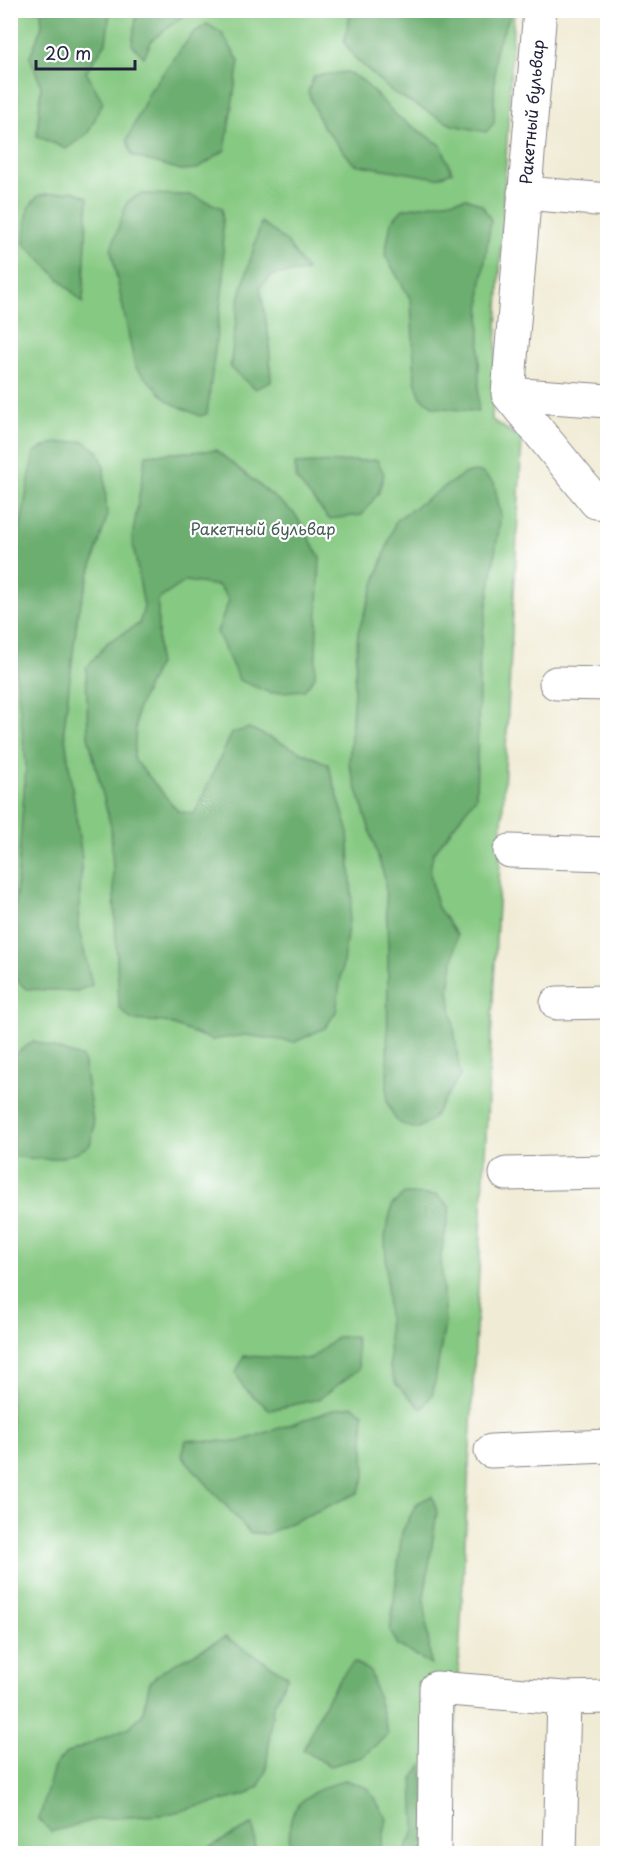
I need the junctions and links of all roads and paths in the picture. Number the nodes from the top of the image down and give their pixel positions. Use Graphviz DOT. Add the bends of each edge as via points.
graph roads {
  1 [pos="540,10"];
  2 [pos="524,193"];
  3 [pos="608,200"];
  4 [pos="508,393"];
  5 [pos="608,401"];
  6 [pos="608,504"];
  7 [pos="556,683"];
  8 [pos="608,684"];
  9 [pos="510,851"];
  10 [pos="608,854"];
  11 [pos="557,1002"];
  12 [pos="608,1002"];
  13 [pos="608,1172"];
  14 [pos="506,1174"];
  15 [pos="608,1446"];
  16 [pos="490,1450"];
  17 [pos="608,1697"];
  18 [pos="564,1698"];
  19 [pos="434,1854"];
  20 [pos="560,1854"];
  1 -- 2 [label="street, Ракетный бульвар"];
  2 -- 3 [label="street"];
  2 -- 4 [label="street, Ракетный бульвар"];
  4 -- 5 [label="street"];
  4 -- 6 [label="street" via="596,502"];
  7 -- 8 [label="street"];
  9 -- 10 [label="street"];
  11 -- 12 [label="street"];
  13 -- 14 [label="street"];
  15 -- 16 [label="street"];
  17 -- 18 [label="street"];
  18 -- 19 [label="street" via="436,1689"];
  18 -- 20 [label="street"];
}
